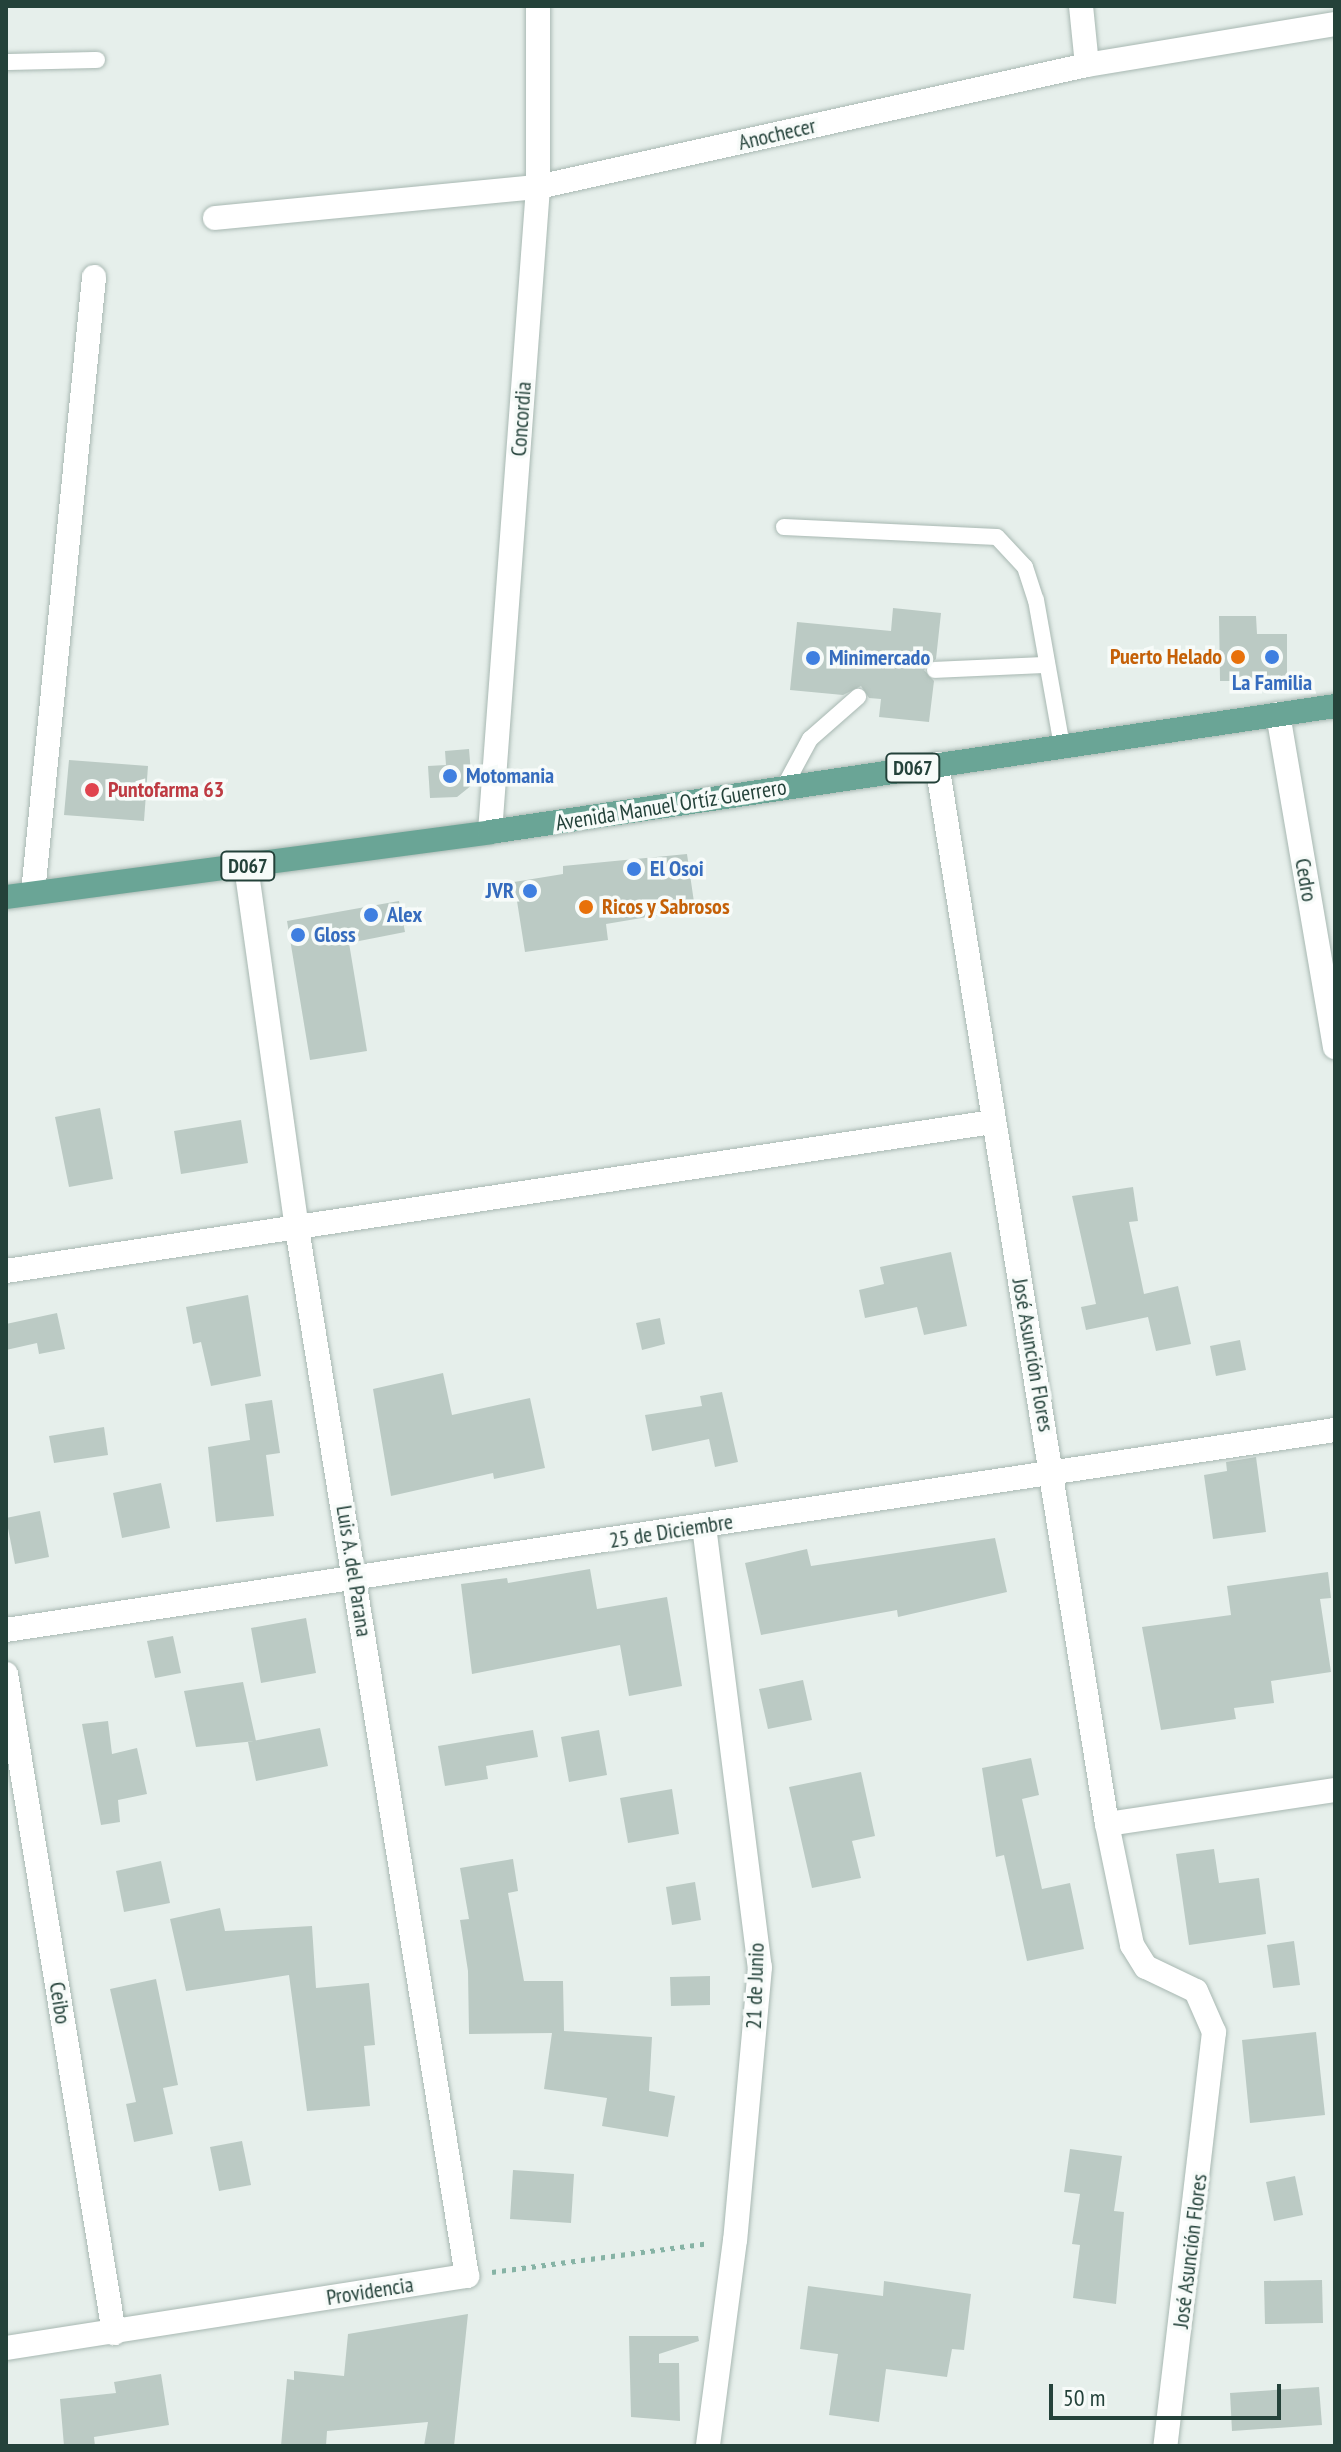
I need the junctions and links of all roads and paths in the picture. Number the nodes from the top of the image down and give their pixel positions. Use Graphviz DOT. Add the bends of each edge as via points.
graph roads {
  1 [pos="538,6"];
  2 [pos="1081,6"];
  3 [pos="1335,24"];
  4 [pos="97,60"];
  5 [pos="6,62"];
  6 [pos="1087,65"];
  7 [pos="538,187"];
  8 [pos="215,218"];
  9 [pos="94,277"];
  10 [pos="784,527"];
  11 [pos="1047,665"];
  12 [pos="935,670"];
  13 [pos="858,697"];
  14 [pos="1335,706"];
  15 [pos="1278,714"];
  16 [pos="1062,746"];
  17 [pos="937,764"];
  18 [pos="784,787"];
  19 [pos="490,832"];
  20 [pos="246,866"];
  21 [pos="33,893"];
  22 [pos="6,897"];
  23 [pos="1335,1047"];
  24 [pos="992,1122"];
  25 [pos="297,1229"];
  26 [pos="6,1271"];
  27 [pos="1335,1430"];
  28 [pos="1054,1471"];
  29 [pos="704,1526"];
  30 [pos="355,1579"];
  31 [pos="6,1630"];
  32 [pos="6,1674"];
  33 [pos="1335,1790"];
  34 [pos="1107,1824"];
  35 [pos="735,2240"];
  36 [pos="467,2276"];
  37 [pos="114,2333"];
  38 [pos="6,2348"];
  39 [pos="708,2446"];
  40 [pos="1165,2446"];
  1 -- 7 [label="street, Concordia"];
  2 -- 6 [label="street"];
  3 -- 6 [label="street, Anochecer"];
  4 -- 5 [label="lane"];
  6 -- 7 [label="street, Anochecer"];
  7 -- 8 [label="street, Anochecer"];
  7 -- 19 [label="street, Concordia"];
  9 -- 21 [label="street"];
  10 -- 11 [label="lane" via="997,537 1025,567"];
  11 -- 12 [label="lane"];
  11 -- 16 [label="lane"];
  13 -- 18 [label="lane" via="810,739"];
  14 -- 15 [label="main road, Avenida Manuel Ortíz Guerrero / D067"];
  15 -- 16 [label="main road, Avenida Manuel Ortíz Guerrero / D067"];
  15 -- 23 [label="street, Cedro"];
  16 -- 17 [label="main road, Avenida Manuel Ortíz Guerrero / D067"];
  17 -- 18 [label="main road, Avenida Manuel Ortíz Guerrero / D067"];
  17 -- 24 [label="street, José Asunción Flores"];
  18 -- 19 [label="main road, Avenida Manuel Ortíz Guerrero / D067"];
  19 -- 20 [label="main road, Avenida Manuel Ortíz Guerrero / D067"];
  20 -- 21 [label="main road, Avenida Manuel Ortíz Guerrero / D067"];
  20 -- 25 [label="street, Luis A. del Parana"];
  21 -- 22 [label="main road, Avenida Manuel Ortíz Guerrero / D067"];
  24 -- 25 [label="street"];
  24 -- 28 [label="street, José Asunción Flores"];
  25 -- 26 [label="street"];
  25 -- 30 [label="street, Luis A. del Parana"];
  27 -- 28 [label="street, 25 de Diciembre"];
  28 -- 29 [label="street, 25 de Diciembre"];
  28 -- 34 [label="street, José Asunción Flores"];
  29 -- 30 [label="street, 25 de Diciembre"];
  29 -- 35 [label="street, 21 de Junio" via="760,1967"];
  30 -- 31 [label="street, 25 de Diciembre"];
  30 -- 36 [label="street, Luis A. del Parana"];
  32 -- 37 [label="street, Ceibo"];
  33 -- 34 [label="street"];
  34 -- 40 [label="street, José Asunción Flores" via="1132,1945 1146,1967 1199,1994 1214,2032"];
  35 -- 36 [label="path"];
  35 -- 39 [label="street, 21 de Junio"];
  36 -- 37 [label="street, Providencia"];
  37 -- 38 [label="street, Providencia"];
}
